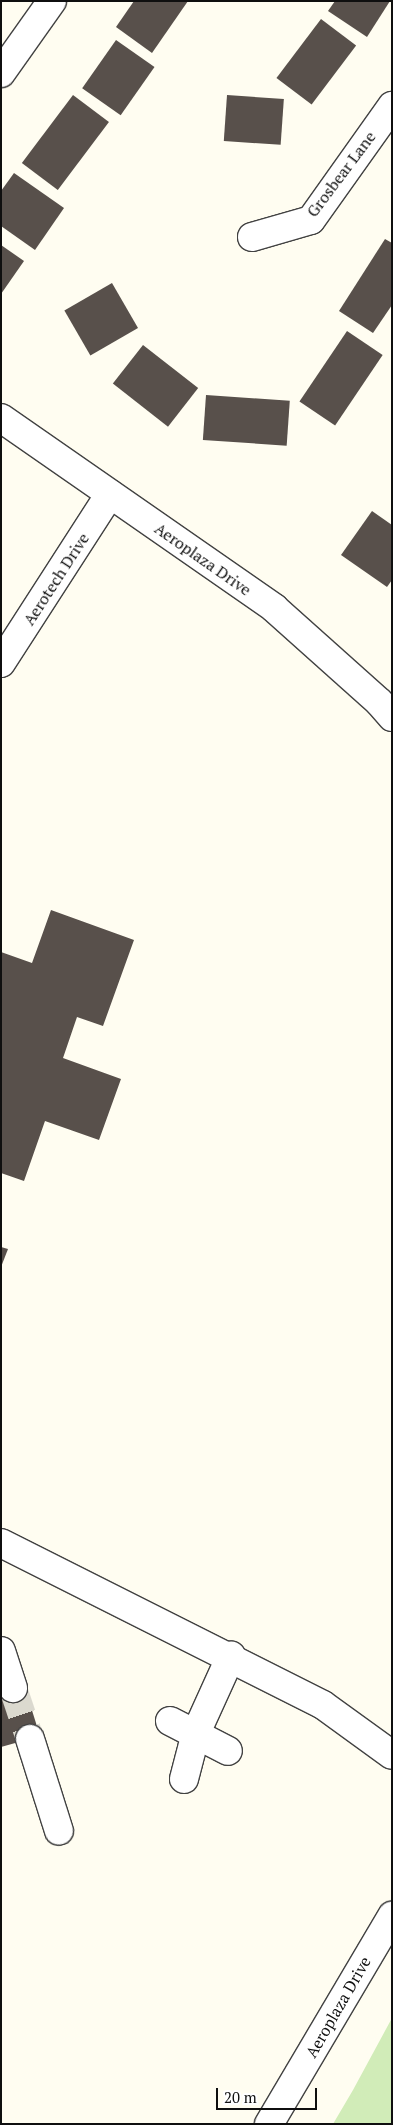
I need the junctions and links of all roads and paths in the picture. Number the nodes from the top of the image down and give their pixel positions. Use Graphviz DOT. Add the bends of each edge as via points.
graph roads {
  1 [pos="52,1"];
  2 [pos="1,73"];
  3 [pos="392,106"];
  4 [pos="252,237"];
  5 [pos="1,418"];
  6 [pos="110,494"];
  7 [pos="1,663"];
  8 [pos="388,704"];
  9 [pos="1,1542"];
  10 [pos="1,1651"];
  11 [pos="231,1656"];
  12 [pos="13,1688"];
  13 [pos="170,1721"];
  14 [pos="196,1733"];
  15 [pos="30,1739"];
  16 [pos="228,1751"];
  17 [pos="392,1755"];
  18 [pos="184,1779"];
  19 [pos="59,1831"];
  20 [pos="392,1916"];
  21 [pos="269,2124"];
  1 -- 2 [label="street"];
  3 -- 4 [label="street, Grosbear Lane" via="311,220"];
  5 -- 6 [label="street, Aeroplaza Drive"];
  6 -- 7 [label="street, Aerotech Drive"];
  6 -- 8 [label="street, Aeroplaza Drive" via="274,608"];
  9 -- 11 [label="street"];
  10 -- 12 [label="street"];
  11 -- 14 [label="street"];
  11 -- 17 [label="street" via="323,1705"];
  13 -- 14 [label="street"];
  14 -- 16 [label="street"];
  14 -- 18 [label="street"];
  15 -- 19 [label="street"];
  20 -- 21 [label="street, Aeroplaza Drive"];
}
